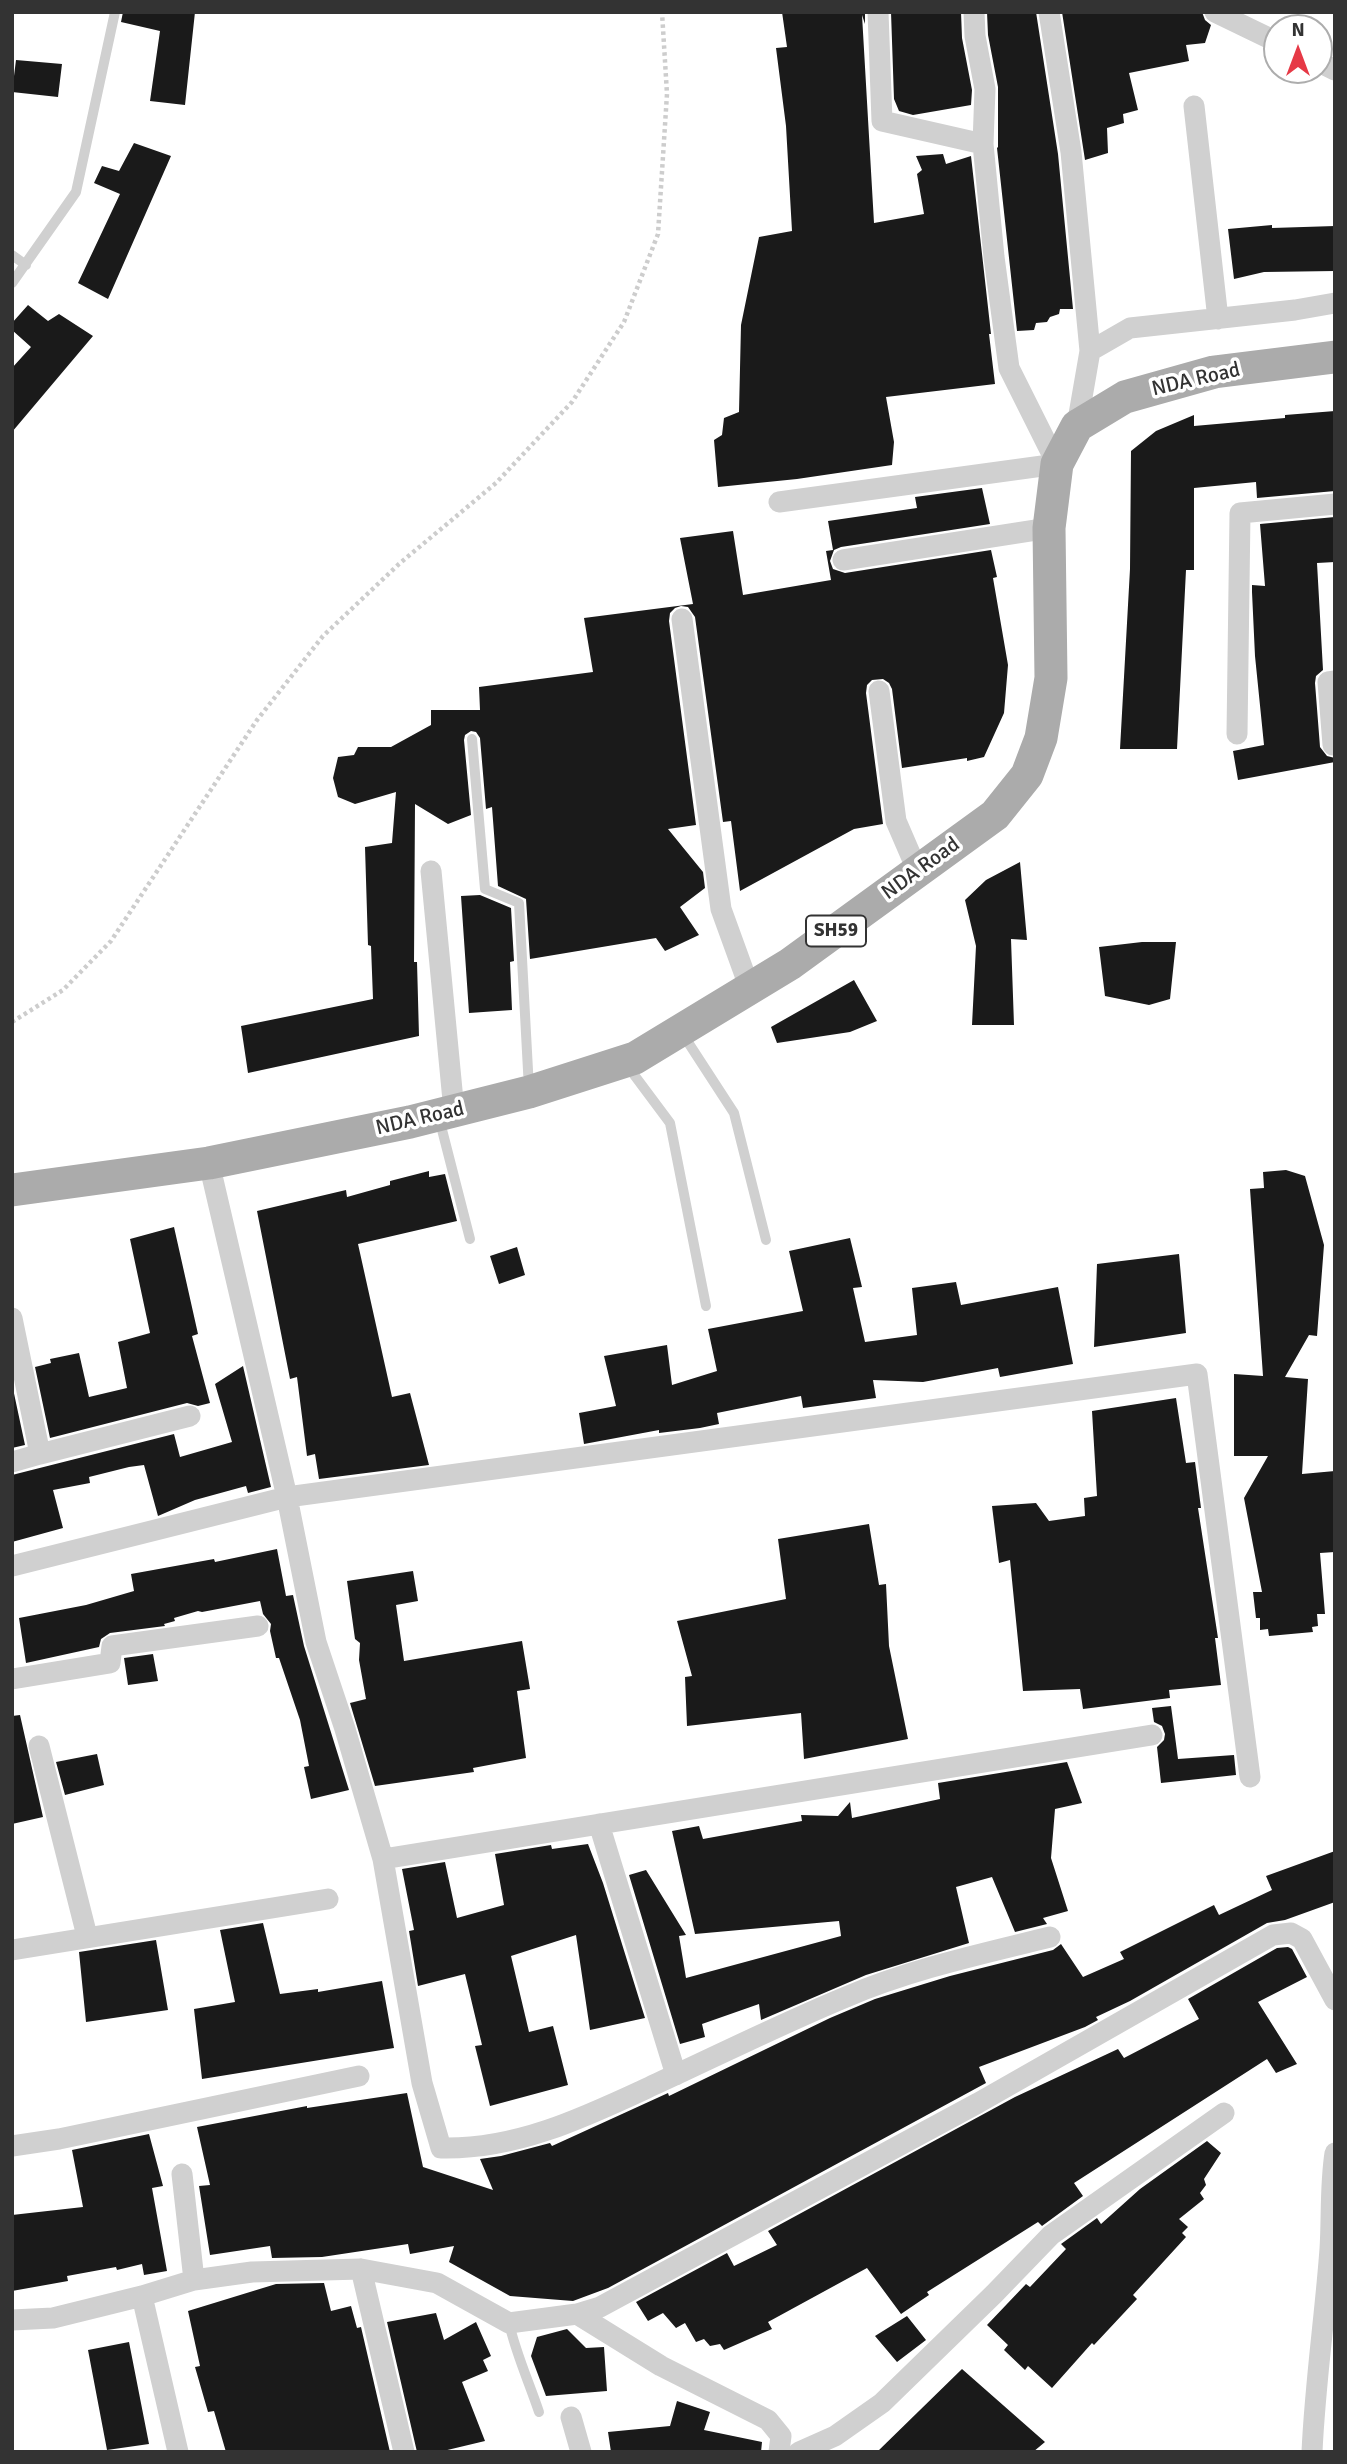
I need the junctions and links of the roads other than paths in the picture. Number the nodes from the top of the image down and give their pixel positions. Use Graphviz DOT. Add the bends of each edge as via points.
graph roads {
  1 [pos="115,12"];
  2 [pos="878,12"];
  3 [pos="974,12"];
  4 [pos="1049,12"];
  5 [pos="1215,12"];
  6 [pos="1263,35"];
  7 [pos="1194,106"];
  8 [pos="983,144"];
  9 [pos="12,255"];
  10 [pos="26,265"];
  11 [pos="12,283"];
  12 [pos="1335,303"];
  13 [pos="1218,319"];
  14 [pos="1090,351"];
  15 [pos="1335,357"];
  16 [pos="1077,426"];
  17 [pos="1057,464"];
  18 [pos="779,502"];
  19 [pos="1335,504"];
  20 [pos="1049,528"];
  21 [pos="843,560"];
  22 [pos="682,619"];
  23 [pos="1335,681"];
  24 [pos="879,691"];
  25 [pos="1237,734"];
  26 [pos="472,739"];
  27 [pos="1333,745"];
  28 [pos="432,871"];
  29 [pos="918,872"];
  30 [pos="750,989"];
  31 [pos="680,1031"];
  32 [pos="624,1062"];
  33 [pos="529,1091"];
  34 [pos="446,1113"];
  35 [pos="209,1163"];
  36 [pos="12,1190"];
  37 [pos="470,1239"];
  38 [pos="766,1240"];
  39 [pos="706,1306"];
  40 [pos="12,1318"];
  41 [pos="16,1347"];
  42 [pos="190,1416"];
  43 [pos="40,1454"];
  44 [pos="12,1462"];
  45 [pos="287,1497"];
  46 [pos="12,1566"];
  47 [pos="258,1626"];
  48 [pos="12,1679"];
  49 [pos="1152,1735"];
  50 [pos="39,1746"];
  51 [pos="1251,1777"];
  52 [pos="598,1824"];
  53 [pos="383,1859"];
  54 [pos="328,1899"];
  55 [pos="87,1936"];
  56 [pos="1050,1937"];
  57 [pos="12,1950"];
  58 [pos="1335,2000"];
  59 [pos="676,2075"];
  60 [pos="359,2076"];
  61 [pos="1224,2113"];
  62 [pos="12,2146"];
  63 [pos="1335,2153"];
  64 [pos="182,2174"];
  65 [pos="1333,2248"];
  66 [pos="361,2269"];
  67 [pos="194,2280"];
  68 [pos="142,2296"];
  69 [pos="576,2314"];
  70 [pos="12,2320"];
  71 [pos="509,2323"];
  72 [pos="1325,2406"];
  73 [pos="539,2412"];
  74 [pos="571,2417"];
  75 [pos="178,2452"];
  76 [pos="404,2452"];
  77 [pos="581,2452"];
  78 [pos="779,2452"];
  79 [pos="799,2452"];
  80 [pos="1312,2452"];
  1 -- 10 [label="lane" via="76,192"];
  2 -- 8 [label="street" via="882,121"];
  3 -- 8 [label="street" via="985,89"];
  4 -- 14 [label="street" via="1071,152"];
  5 -- 6 [label="street"];
  7 -- 13 [label="street"];
  8 -- 17 [label="street" via="1009,368"];
  9 -- 10 [label="lane"];
  10 -- 11 [label="lane"];
  12 -- 13 [label="street"];
  13 -- 14 [label="street" via="1130,328"];
  14 -- 16 [label="street"];
  15 -- 16 [label="main road, NDA Road" via="1213,372 1125,397"];
  16 -- 17 [label="main road, NDA Road / SH59"];
  17 -- 18 [label="street"];
  17 -- 20 [label="main road, NDA Road / SH59"];
  19 -- 25 [label="street" via="1240,513"];
  20 -- 21 [label="street"];
  20 -- 29 [label="main road, NDA Road / SH59" via="1051,678 1041,738 1027,775 995,815"];
  22 -- 30 [label="street" via="721,909"];
  23 -- 27 [label="street" via="1328,682"];
  24 -- 29 [label="street" via="897,821"];
  26 -- 33 [label="lane" via="485,889 519,903"];
  28 -- 34 [label="street"];
  29 -- 30 [label="main road, NDA Road / SH59"];
  30 -- 31 [label="main road, NDA Road / SH59"];
  31 -- 32 [label="main road, NDA Road / SH59"];
  31 -- 38 [label="lane" via="734,1113"];
  32 -- 33 [label="main road, NDA Road / SH59"];
  32 -- 39 [label="lane" via="670,1123"];
  33 -- 34 [label="main road, NDA Road / SH59"];
  34 -- 35 [label="main road, NDA Road / SH59"];
  34 -- 37 [label="lane"];
  35 -- 36 [label="main road, NDA Road / SH59"];
  35 -- 45 [label="street"];
  40 -- 41 [label="street"];
  41 -- 43 [label="street"];
  42 -- 43 [label="street"];
  43 -- 44 [label="street"];
  45 -- 46 [label="street"];
  45 -- 51 [label="street" via="1197,1374"];
  45 -- 53 [label="street" via="316,1642"];
  47 -- 48 [label="street" via="111,1646 110,1663"];
  49 -- 52 [label="street"];
  50 -- 55 [label="street"];
  52 -- 53 [label="street"];
  52 -- 59 [label="street"];
  53 -- 59 [label="street" via="422,2083 442,2148 465,2149 536,2135"];
  54 -- 55 [label="street"];
  55 -- 57 [label="street"];
  56 -- 59 [label="street" via="939,1965 848,1996"];
  58 -- 69 [label="street" via="1302,1939 1291,1933 1273,1935 966,2110 600,2307"];
  60 -- 62 [label="street"];
  61 -- 79 [label="street" via="1051,2235 882,2403 835,2436"];
  63 -- 65 [label="street"];
  64 -- 67 [label="street"];
  65 -- 72 [label="street"];
  66 -- 67 [label="street" via="252,2272"];
  66 -- 71 [label="street" via="437,2283"];
  66 -- 76 [label="street"];
  67 -- 68 [label="street"];
  68 -- 70 [label="street" via="53,2318"];
  68 -- 75 [label="street"];
  69 -- 71 [label="street"];
  69 -- 78 [label="street" via="661,2367 768,2420 780,2436"];
  71 -- 73 [label="lane"];
  72 -- 80 [label="street"];
  74 -- 77 [label="street"];
}
